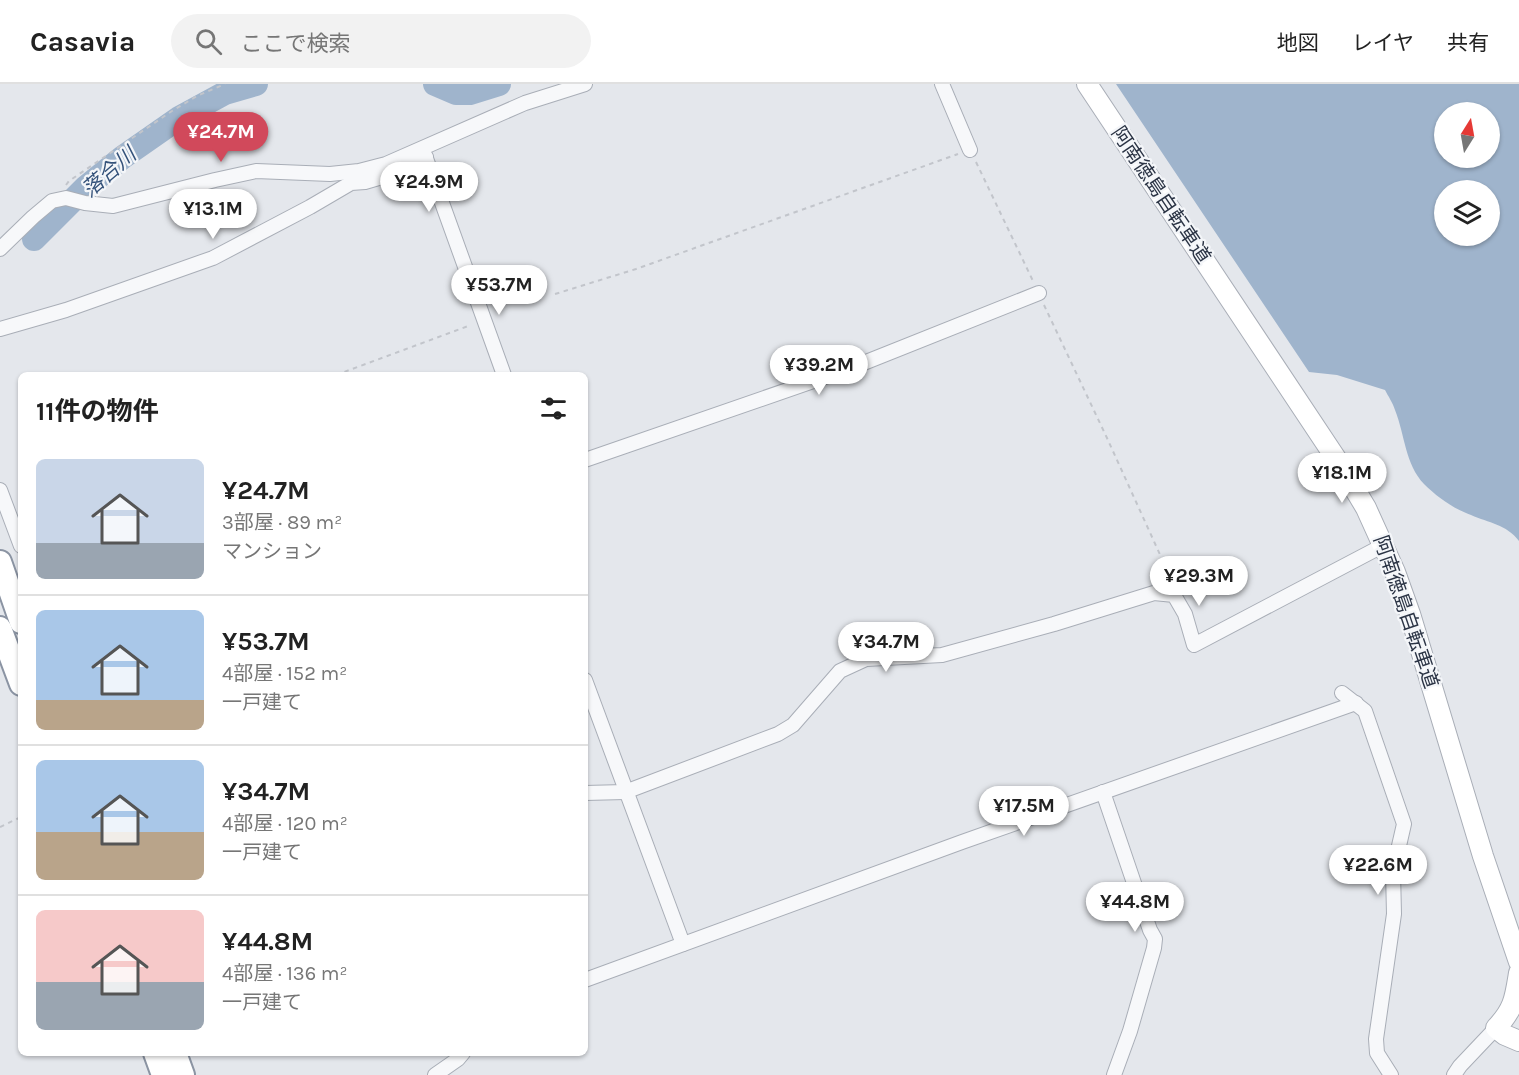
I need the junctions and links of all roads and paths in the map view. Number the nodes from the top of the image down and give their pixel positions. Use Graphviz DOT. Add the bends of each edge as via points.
graph roads {
  1 [pos="225,84"];
  2 [pos="585,84"];
  3 [pos="942,84"];
  4 [pos="1087,84"];
  5 [pos="970,150"];
  6 [pos="424,152"];
  7 [pos="64,199"];
  8 [pos="0,249"];
  9 [pos="1039,293"];
  10 [pos="555,294"];
  11 [pos="476,323"];
  12 [pos="0,329"];
  13 [pos="344,372"];
  14 [pos="503,372"];
  15 [pos="588,459"];
  16 [pos="0,490"];
  17 [pos="18,538"];
  18 [pos="1384,545"];
  19 [pos="0,562"];
  20 [pos="1174,595"];
  21 [pos="18,613"];
  22 [pos="0,628"];
  23 [pos="18,676"];
  24 [pos="588,688"];
  25 [pos="1342,693"];
  26 [pos="1356,703"];
  27 [pos="625,792"];
  28 [pos="1103,792"];
  29 [pos="588,793"];
  30 [pos="18,818"];
  31 [pos="0,826"];
  32 [pos="683,944"];
  33 [pos="1519,962"];
  34 [pos="1519,973"];
  35 [pos="588,979"];
  36 [pos="1496,1028"];
  37 [pos="1519,1041"];
  38 [pos="156,1056"];
  39 [pos="176,1056"];
  40 [pos="460,1056"];
  41 [pos="163,1075"];
  42 [pos="183,1075"];
  43 [pos="435,1075"];
  44 [pos="1114,1075"];
  45 [pos="1391,1075"];
  46 [pos="1454,1075"];
  1 -- 7 [label="path" via="196,96 69,181 63,189"];
  2 -- 6 [label="street" via="525,104"];
  3 -- 5 [label="street"];
  4 -- 18 [label="main road, 阿南徳島自転車道" via="1339,463"];
  5 -- 9 [label="path"];
  5 -- 10 [label="path" via="657,262"];
  6 -- 7 [label="street" via="359,171 256,171 112,206"];
  6 -- 12 [label="street" via="382,177 351,183 213,258"];
  6 -- 14 [label="street"];
  7 -- 8 [label="street" via="52,201"];
  9 -- 15 [label="street" via="851,368"];
  9 -- 20 [label="path" via="1174,586"];
  11 -- 13 [label="path"];
  16 -- 17 [label="street"];
  18 -- 20 [label="street" via="1194,645 1185,614"];
  18 -- 33 [label="main road, 阿南徳島自転車道" via="1410,614"];
  19 -- 21 [label="highway"];
  20 -- 27 [label="street" via="1154,593 942,655 866,659 840,671 793,725 778,735"];
  22 -- 23 [label="highway"];
  24 -- 27 [label="street"];
  25 -- 26 [label="street"];
  26 -- 28 [label="street"];
  26 -- 45 [label="street" via="1365,711 1404,824 1393,872 1394,914 1376,1039 1377,1053"];
  27 -- 29 [label="street"];
  27 -- 32 [label="street"];
  28 -- 32 [label="street"];
  28 -- 44 [label="street" via="1155,939"];
  30 -- 31 [label="path"];
  32 -- 35 [label="street"];
  34 -- 36 [label="main road" via="1509,1015"];
  36 -- 37 [label="main road"];
  36 -- 46 [label="street"];
  38 -- 41 [label="highway"];
  39 -- 42 [label="highway"];
  40 -- 43 [label="street"];
}
